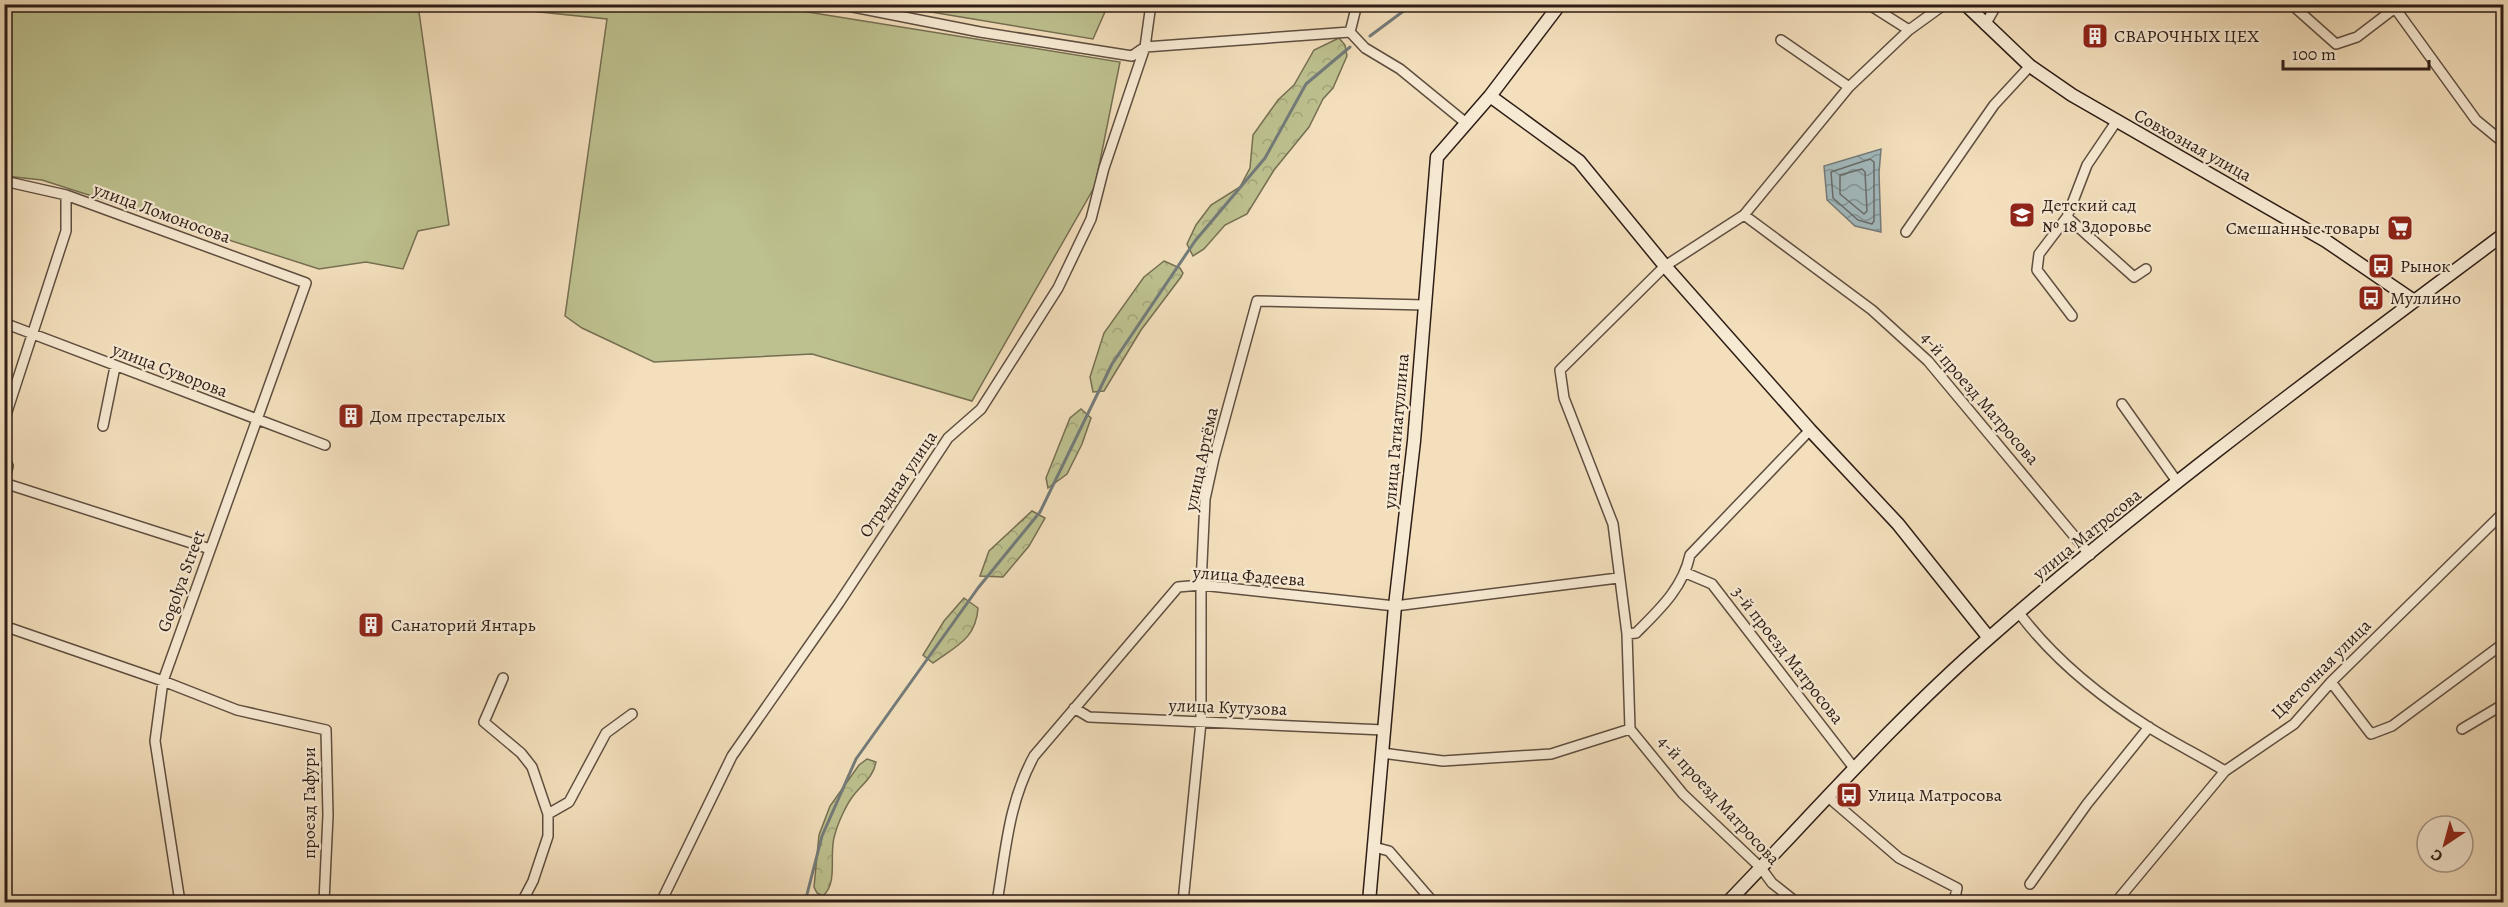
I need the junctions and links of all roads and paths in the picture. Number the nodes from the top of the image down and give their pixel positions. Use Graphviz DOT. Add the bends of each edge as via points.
graph roads {
  1 [pos="838,4"];
  2 [pos="1151,4"];
  3 [pos="1357,4"];
  4 [pos="1560,4"];
  5 [pos="1868,4"];
  6 [pos="1945,4"];
  7 [pos="1965,4"];
  8 [pos="1996,4"];
  9 [pos="2291,4"];
  10 [pos="2394,6"];
  11 [pos="1985,25"];
  12 [pos="1909,30"];
  13 [pos="1350,32"];
  14 [pos="1781,40"];
  15 [pos="1145,47"];
  16 [pos="2030,66"];
  17 [pos="1849,87"];
  18 [pos="1490,96"];
  19 [pos="2116,122"];
  20 [pos="1466,123"];
  21 [pos="2504,143"];
  22 [pos="4,181"];
  23 [pos="66,195"];
  24 [pos="1744,215"];
  25 [pos="2067,217"];
  26 [pos="1906,232"];
  27 [pos="2504,234"];
  28 [pos="1665,266"];
  29 [pos="2146,269"];
  30 [pos="306,283"];
  31 [pos="2414,301"];
  32 [pos="1425,304"];
  33 [pos="2072,316"];
  34 [pos="4,323"];
  35 [pos="33,335"];
  36 [pos="116,367"];
  37 [pos="2122,404"];
  38 [pos="4,421"];
  39 [pos="258,421"];
  40 [pos="103,426"];
  41 [pos="1810,430"];
  42 [pos="325,445"];
  43 [pos="4,457"];
  44 [pos="4,483"];
  45 [pos="2178,483"];
  46 [pos="2504,512"];
  47 [pos="210,549"];
  48 [pos="2090,555"];
  49 [pos="1686,573"];
  50 [pos="1618,578"];
  51 [pos="1201,585"];
  52 [pos="1395,606"];
  53 [pos="2019,613"];
  54 [pos="4,626"];
  55 [pos="1627,634"];
  56 [pos="1989,638"];
  57 [pos="2504,643"];
  58 [pos="503,678"];
  59 [pos="163,681"];
  60 [pos="2331,682"];
  61 [pos="2504,704"];
  62 [pos="1074,708"];
  63 [pos="632,714"];
  64 [pos="1201,722"];
  65 [pos="2150,728"];
  66 [pos="1630,729"];
  67 [pos="2462,729"];
  68 [pos="1384,730"];
  69 [pos="1382,753"];
  70 [pos="1854,768"];
  71 [pos="2225,771"];
  72 [pos="1827,796"];
  73 [pos="548,814"];
  74 [pos="1374,848"];
  75 [pos="1761,868"];
  76 [pos="2030,884"];
  77 [pos="180,903"];
  78 [pos="324,903"];
  79 [pos="522,903"];
  80 [pos="661,903"];
  81 [pos="997,903"];
  82 [pos="1183,903"];
  83 [pos="1369,903"];
  84 [pos="1433,903"];
  85 [pos="1728,903"];
  86 [pos="1796,903"];
  87 [pos="1954,903"];
  88 [pos="2116,903"];
  1 -- 15 [label="street" via="1132,56"];
  2 -- 15 [label="street, Отрадная улица"];
  3 -- 13 [label="street"];
  4 -- 18 [label="street, улица Гатиатуллина"];
  5 -- 12 [label="street"];
  6 -- 12 [label="street"];
  7 -- 11 [label="street, Совхозная улица"];
  8 -- 11 [label="street"];
  9 -- 10 [label="street" via="2336,44 2357,37"];
  10 -- 21 [label="street" via="2476,120"];
  11 -- 16 [label="street, Совхозная улица"];
  12 -- 17 [label="street"];
  13 -- 15 [label="street"];
  13 -- 20 [label="street" via="1365,48 1400,69"];
  14 -- 17 [label="street"];
  15 -- 80 [label="street, Отрадная улица" via="1104,168 1092,219 1058,288 981,409 948,438 732,756"];
  16 -- 19 [label="street, Совхозная улица"];
  16 -- 26 [label="street" via="1994,105"];
  17 -- 24 [label="street"];
  18 -- 20 [label="street, улица Гатиатуллина"];
  18 -- 28 [label="street" via="1579,161"];
  19 -- 25 [label="street" via="2087,165"];
  19 -- 31 [label="street, Совхозная улица" via="2326,241"];
  20 -- 32 [label="street, улица Гатиатуллина" via="1437,157"];
  22 -- 23 [label="street, улица Ломоносова"];
  23 -- 30 [label="street, улица Ломоносова"];
  23 -- 35 [label="street" via="66,231"];
  24 -- 28 [label="street"];
  24 -- 48 [label="street, 4-й проезд Матросова" via="1872,310 1928,361"];
  25 -- 29 [label="street" via="2134,277"];
  25 -- 33 [label="street" via="2039,254 2037,270"];
  27 -- 31 [label="street, улица Матросова"];
  28 -- 41 [label="street"];
  28 -- 50 [label="street" via="1560,370 1564,398 1613,524"];
  30 -- 39 [label="street, Gogolya Street"];
  31 -- 45 [label="street, улица Матросова"];
  32 -- 51 [label="street, улица Артёма" via="1257,301 1205,500"];
  32 -- 52 [label="street, улица Гатиатуллина" via="1411,479"];
  34 -- 35 [label="street, улица Суворова"];
  35 -- 36 [label="street, улица Суворова"];
  35 -- 38 [label="street"];
  36 -- 39 [label="street, улица Суворова"];
  36 -- 40 [label="street"];
  37 -- 45 [label="street"];
  39 -- 42 [label="street, улица Суворова"];
  39 -- 47 [label="street, Gogolya Street"];
  41 -- 49 [label="street" via="1690,555"];
  41 -- 56 [label="street" via="1898,524"];
  43 -- 44 [label="street" via="8,466"];
  44 -- 47 [label="street"];
  45 -- 48 [label="street, улица Матросова"];
  46 -- 60 [label="street, Цветочная улица"];
  47 -- 59 [label="street, Gogolya Street"];
  48 -- 53 [label="street, улица Матросова"];
  49 -- 55 [label="street" via="1663,606 1636,633"];
  49 -- 70 [label="street, 3-й проезд Матросова" via="1712,584"];
  50 -- 52 [label="street, улица Фадеева"];
  50 -- 55 [label="street"];
  51 -- 52 [label="street, улица Фадеева"];
  51 -- 62 [label="street, улица Фадеева" via="1178,588"];
  51 -- 64 [label="street, улица Артёма"];
  52 -- 68 [label="street, улица Гатиатуллина"];
  53 -- 56 [label="street, улица Матросова"];
  53 -- 65 [label="street" via="2032,631 2087,682"];
  54 -- 59 [label="street"];
  55 -- 66 [label="street"];
  56 -- 70 [label="street, улица Матросова"];
  57 -- 60 [label="street" via="2392,726 2371,734"];
  58 -- 73 [label="street" via="484,722 532,767"];
  59 -- 77 [label="street, Gogolya Street" via="155,741"];
  59 -- 78 [label="street, проезд Гафури" via="237,710 326,730"];
  60 -- 71 [label="street, Цветочная улица" via="2294,724"];
  61 -- 67 [label="street"];
  62 -- 64 [label="street, улица Кутузова" via="1089,717"];
  62 -- 81 [label="street, улица Фадеева" via="1034,756 1020,783 1012,808"];
  63 -- 73 [label="street" via="606,733 569,802"];
  64 -- 68 [label="street, улица Кутузова"];
  64 -- 82 [label="street, улица Артёма"];
  65 -- 71 [label="street"];
  65 -- 76 [label="street" via="2087,804"];
  66 -- 69 [label="street" via="1551,754 1443,761"];
  66 -- 75 [label="street, 4-й проезд Матросова" via="1683,794"];
  68 -- 69 [label="street, улица Гатиатуллина"];
  69 -- 74 [label="street, улица Гатиатуллина"];
  70 -- 72 [label="street, улица Матросова"];
  71 -- 88 [label="street, Цветочная улица"];
  72 -- 75 [label="street, улица Матросова"];
  72 -- 87 [label="street" via="1899,858 1957,888"];
  73 -- 79 [label="street" via="548,836"];
  74 -- 83 [label="street, улица Гатиатуллина"];
  74 -- 84 [label="street" via="1389,851"];
  75 -- 85 [label="street, улица Матросова"];
  75 -- 86 [label="street, 4-й проезд Матросова"];
}
